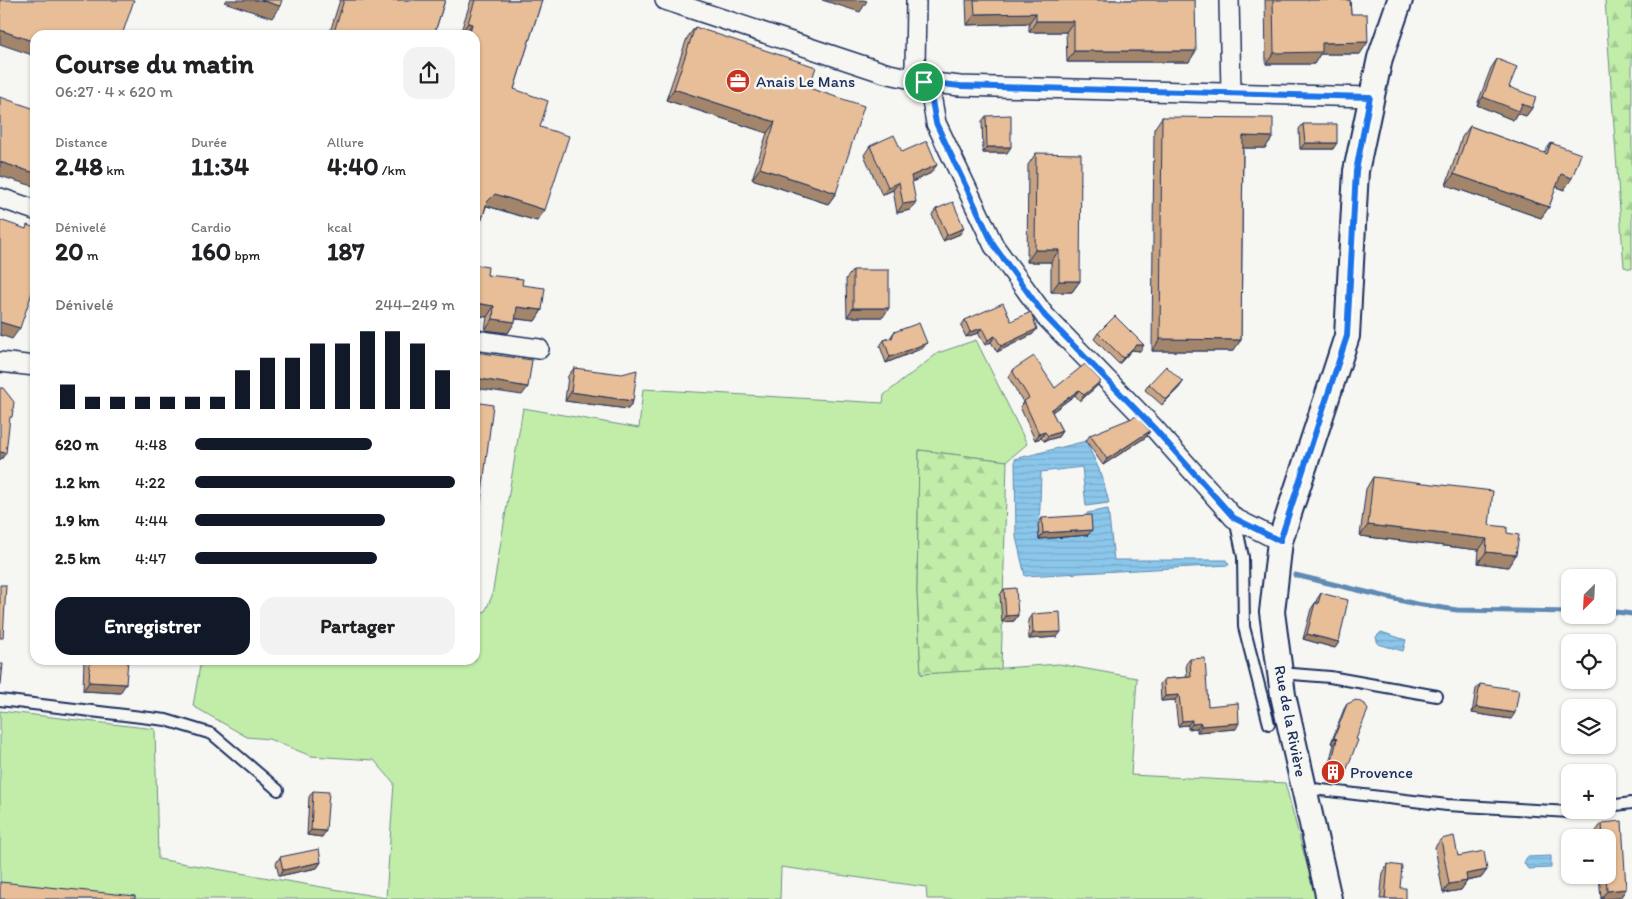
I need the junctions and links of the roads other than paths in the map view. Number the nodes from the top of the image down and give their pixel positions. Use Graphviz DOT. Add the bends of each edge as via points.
graph roads {
  1 [pos="665,0"];
  2 [pos="916,0"];
  3 [pos="1229,0"];
  4 [pos="1400,0"];
  5 [pos="924,82"];
  6 [pos="1231,92"];
  7 [pos="1370,97"];
  8 [pos="0,198"];
  9 [pos="30,208"];
  10 [pos="480,341"];
  11 [pos="539,348"];
  12 [pos="0,362"];
  13 [pos="30,365"];
  14 [pos="1234,518"];
  15 [pos="1280,541"];
  16 [pos="1280,673"];
  17 [pos="1437,696"];
  18 [pos="0,700"];
  19 [pos="1269,724"];
  20 [pos="1304,788"];
  21 [pos="278,790"];
  22 [pos="1632,803"];
  23 [pos="1616,805"];
  24 [pos="1561,812"];
  25 [pos="1328,899"];
  1 -- 5 [label="street" via="885,73"];
  2 -- 5 [label="street" via="915,68"];
  3 -- 6 [label="street"];
  4 -- 7 [label="street, Rue de la Rivière"];
  5 -- 6 [label="street" via="960,86"];
  5 -- 14 [label="street" via="931,95 936,123 994,246 1045,316 1154,428"];
  6 -- 7 [label="street"];
  7 -- 15 [label="street, Rue de la Rivière" via="1356,171 1347,336"];
  8 -- 9 [label="street"];
  10 -- 11 [label="street"];
  12 -- 13 [label="street"];
  14 -- 15 [label="street"];
  14 -- 19 [label="lane" via="1243,558 1244,627"];
  15 -- 16 [label="street, Rue de la Rivière" via="1272,612"];
  16 -- 17 [label="lane" via="1330,677"];
  16 -- 20 [label="street, Rue de la Rivière"];
  18 -- 21 [label="lane" via="166,720 212,734"];
  20 -- 24 [label="lane" via="1447,805"];
  20 -- 25 [label="street, Rue de la Rivière"];
  22 -- 23 [label="lane"];
}
